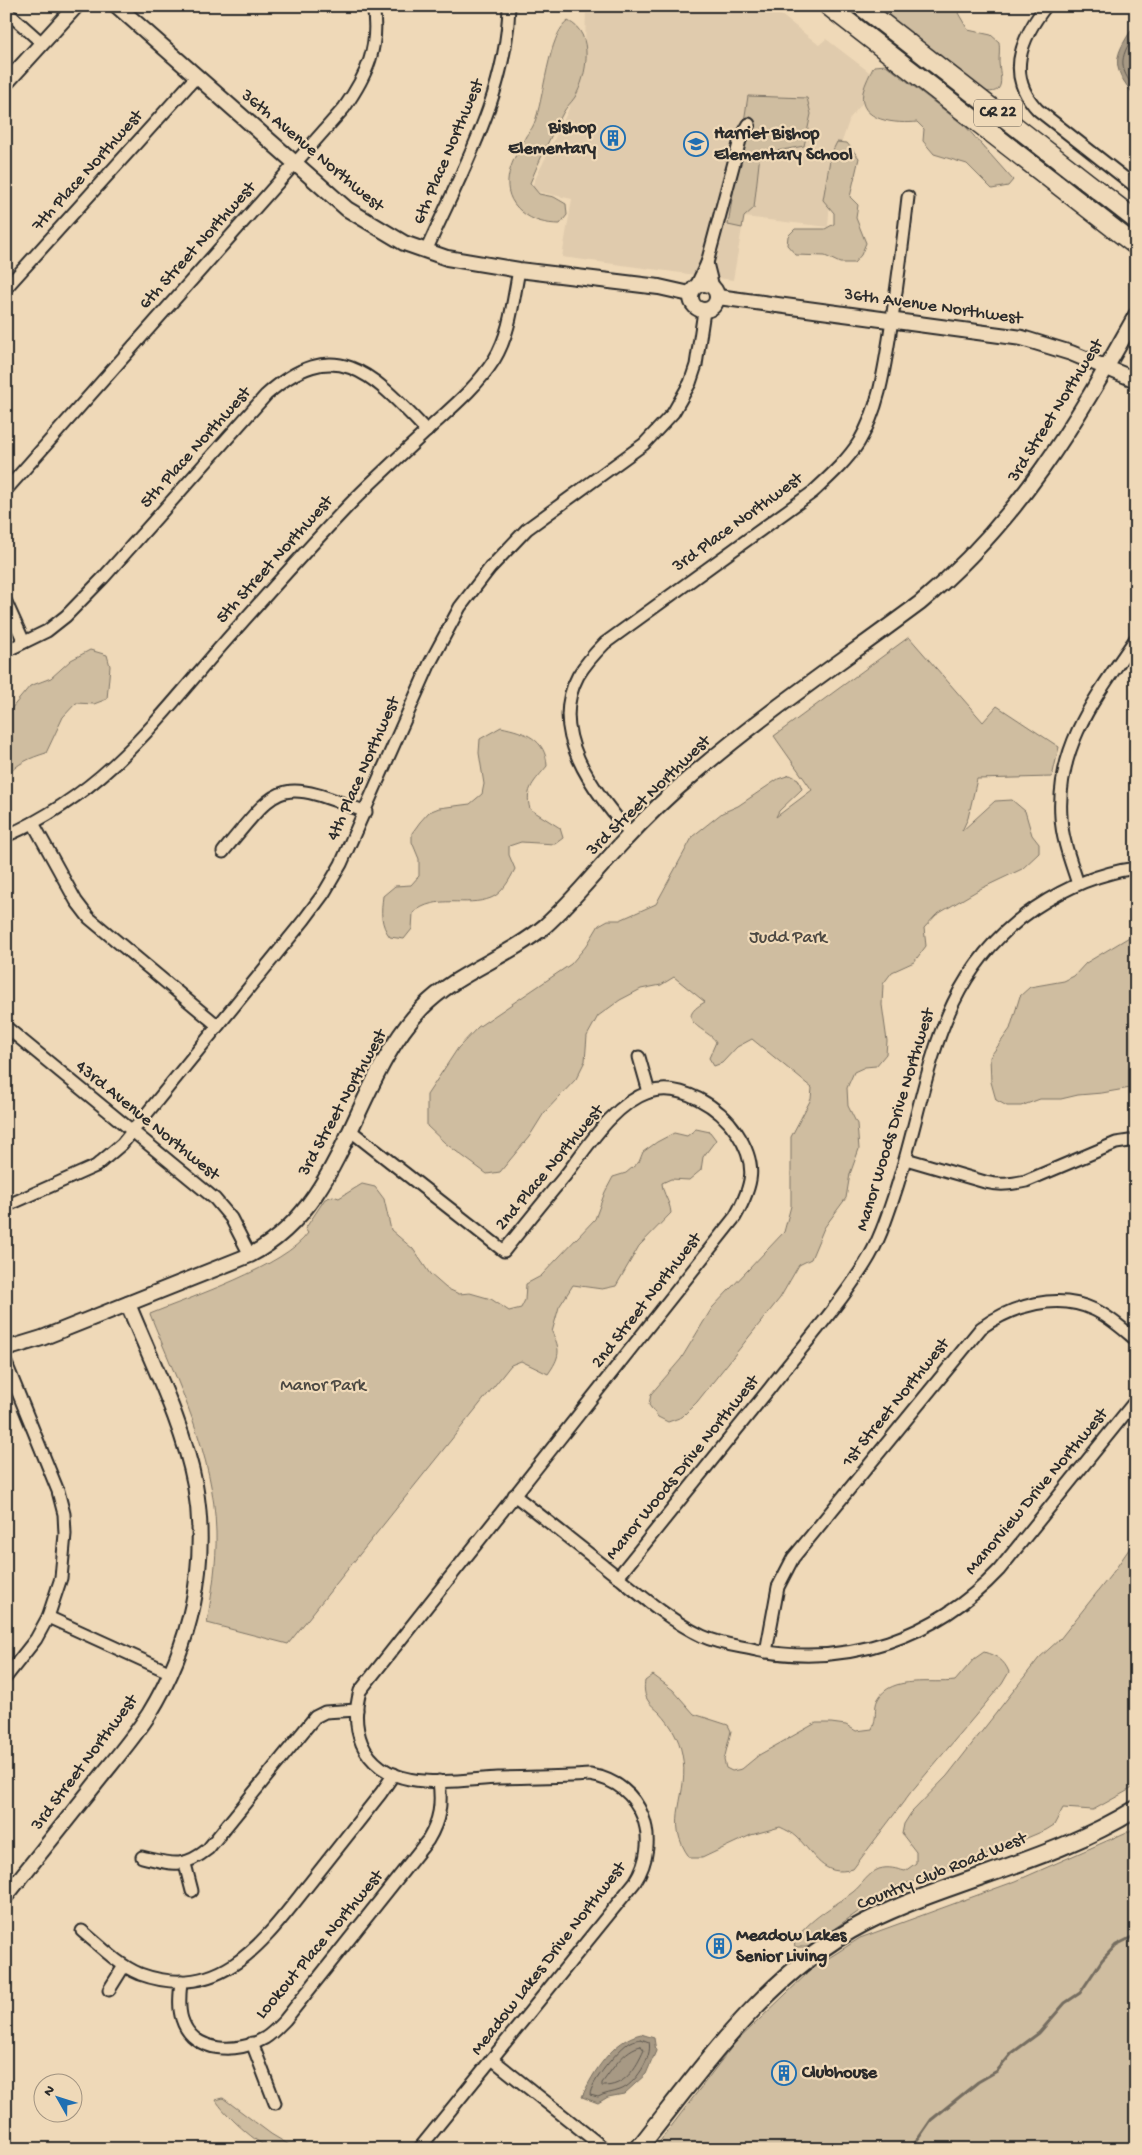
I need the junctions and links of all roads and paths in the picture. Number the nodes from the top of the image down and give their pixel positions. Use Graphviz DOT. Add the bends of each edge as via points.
graph roads {
  1 [pos="76,6"];
  2 [pos="117,6"];
  3 [pos="373,6"];
  4 [pos="509,6"];
  5 [pos="828,6"];
  6 [pos="861,6"];
  7 [pos="1046,6"];
  8 [pos="6,11"];
  9 [pos="42,43"];
  10 [pos="196,77"];
  11 [pos="6,83"];
  12 [pos="749,124"];
  13 [pos="295,164"];
  14 [pos="1136,187"];
  15 [pos="908,196"];
  16 [pos="1136,220"];
  17 [pos="1136,246"];
  18 [pos="426,251"];
  19 [pos="707,263"];
  20 [pos="518,270"];
  21 [pos="6,288"];
  22 [pos="693,290"];
  23 [pos="716,292"];
  24 [pos="704,311"];
  25 [pos="1136,315"];
  26 [pos="892,320"];
  27 [pos="1107,367"];
  28 [pos="1136,380"];
  29 [pos="427,431"];
  30 [pos="6,490"];
  31 [pos="6,602"];
  32 [pos="1136,638"];
  33 [pos="24,642"];
  34 [pos="6,651"];
  35 [pos="366,812"];
  36 [pos="33,823"];
  37 [pos="630,834"];
  38 [pos="6,836"];
  39 [pos="223,852"];
  40 [pos="1136,868"];
  41 [pos="1078,884"];
  42 [pos="217,1025"];
  43 [pos="6,1027"];
  44 [pos="639,1057"];
  45 [pos="649,1092"];
  46 [pos="722,1116"];
  47 [pos="351,1131"];
  48 [pos="133,1132"];
  49 [pos="1136,1140"];
  50 [pos="906,1159"];
  51 [pos="6,1206"];
  52 [pos="250,1255"];
  53 [pos="128,1304"];
  54 [pos="1136,1340"];
  55 [pos="6,1349"];
  56 [pos="6,1363"];
  57 [pos="1136,1400"];
  58 [pos="514,1495"];
  59 [pos="618,1577"];
  60 [pos="48,1617"];
  61 [pos="766,1652"];
  62 [pos="171,1673"];
  63 [pos="6,1677"];
  64 [pos="357,1710"];
  65 [pos="394,1774"];
  66 [pos="439,1781"];
  67 [pos="1136,1809"];
  68 [pos="142,1857"];
  69 [pos="185,1864"];
  70 [pos="192,1891"];
  71 [pos="6,1896"];
  72 [pos="82,1931"];
  73 [pos="124,1966"];
  74 [pos="181,1981"];
  75 [pos="109,1990"];
  76 [pos="252,2043"];
  77 [pos="492,2059"];
  78 [pos="275,2103"];
  79 [pos="420,2149"];
  80 [pos="605,2149"];
  81 [pos="638,2149"];
  1 -- 9 [label="street"];
  2 -- 10 [label="street, 36th Avenue Northwest"];
  3 -- 13 [label="street, 6th Street Northwest" via="375,43 359,86"];
  4 -- 18 [label="street, 6th Place Northwest" via="505,56 497,87"];
  5 -- 17 [label="main road, CR 22"];
  6 -- 16 [label="main road, CR 22"];
  7 -- 14 [label="street" via="1027,34 1019,56 1021,78 1028,98 1038,110"];
  8 -- 9 [label="street"];
  9 -- 11 [label="street"];
  10 -- 13 [label="street, 36th Avenue Northwest"];
  10 -- 21 [label="street, 7th Place Northwest"];
  12 -- 19 [label="street" via="740,140"];
  13 -- 18 [label="street, 36th Avenue Northwest" via="364,221"];
  13 -- 30 [label="street, 6th Street Northwest"];
  15 -- 26 [label="street, 3rd Place Northwest"];
  18 -- 20 [label="street, 36th Avenue Northwest" via="447,258"];
  19 -- 22 [label="street"];
  19 -- 23 [label="street"];
  20 -- 22 [label="street, 36th Avenue Northwest"];
  20 -- 29 [label="street, 5th Street Northwest" via="500,349 469,392"];
  22 -- 23 [label="street, 36th Avenue Northwest" via="706,283"];
  22 -- 24 [label="street" via="691,303"];
  23 -- 24 [label="street" via="713,306"];
  23 -- 26 [label="street, 36th Avenue Northwest"];
  24 -- 35 [label="street, 4th Place Northwest" via="696,365 673,413 644,444 527,529 490,568 460,607 430,664"];
  25 -- 27 [label="street, 3rd Street Northwest"];
  26 -- 27 [label="street, 36th Avenue Northwest" via="1039,342"];
  26 -- 37 [label="street, 3rd Place Northwest" via="878,399 858,442 843,463 813,492 616,634 579,674 568,712 574,747 598,796"];
  27 -- 28 [label="street, 36th Avenue Northwest"];
  27 -- 37 [label="street, 3rd Street Northwest" via="1044,470 996,530 947,580 737,738"];
  29 -- 33 [label="street, 5th Place Northwest" via="391,393 362,373 331,363 316,364 298,371 266,395 66,616 47,631"];
  29 -- 36 [label="street, 5th Street Northwest" via="351,502 122,759 90,787"];
  31 -- 33 [label="street"];
  32 -- 41 [label="street" via="1082,721 1066,759 1061,817"];
  33 -- 34 [label="street, 5th Place Northwest"];
  35 -- 39 [label="street" via="310,792 288,790 262,804"];
  35 -- 42 [label="street, 4th Place Northwest" via="324,893"];
  36 -- 38 [label="street, 5th Street Northwest"];
  36 -- 42 [label="street" via="76,901 90,918"];
  37 -- 47 [label="street, 3rd Street Northwest" via="529,939 459,979 422,1008 378,1071"];
  40 -- 41 [label="street, Manor Woods Drive Northwest"];
  41 -- 50 [label="street, Manor Woods Drive Northwest" via="1017,921 980,958 964,981 937,1041"];
  42 -- 48 [label="street, 4th Place Northwest"];
  43 -- 48 [label="street, 43rd Avenue Northwest"];
  44 -- 45 [label="street"];
  45 -- 46 [label="street, 2nd Place Northwest" via="669,1090 687,1094"];
  45 -- 47 [label="street, 2nd Place Northwest" via="635,1099 608,1122 504,1251"];
  46 -- 58 [label="street, 2nd Street Northwest" via="749,1154 752,1169 746,1198 735,1217"];
  47 -- 52 [label="street, 3rd Street Northwest" via="299,1218 278,1238"];
  48 -- 51 [label="street, 4th Place Northwest" via="96,1166"];
  48 -- 52 [label="street, 43rd Avenue Northwest" via="224,1208"];
  49 -- 50 [label="street" via="1116,1143 1011,1184 985,1182"];
  50 -- 59 [label="street, Manor Woods Drive Northwest" via="884,1226 874,1249 853,1281"];
  52 -- 53 [label="street, 3rd Street Northwest"];
  53 -- 55 [label="street"];
  53 -- 62 [label="street, 3rd Street Northwest" via="178,1427 196,1502 197,1582 182,1647"];
  54 -- 61 [label="street, 1st Street Northwest" via="1094,1309 1062,1302 1007,1311 981,1328 794,1558 778,1587"];
  56 -- 60 [label="street" via="58,1491 64,1514 61,1578"];
  57 -- 61 [label="street, Manorview Drive Northwest" via="1000,1570 964,1604 920,1630 871,1648 822,1656"];
  58 -- 59 [label="street, Manorview Drive Northwest"];
  58 -- 64 [label="street, Meadow Lakes Drive Northwest" via="365,1683 360,1691"];
  59 -- 61 [label="street, Manorview Drive Northwest" via="702,1636"];
  60 -- 62 [label="street"];
  60 -- 63 [label="street" via="36,1639"];
  62 -- 71 [label="street, 3rd Street Northwest" via="152,1709 133,1735"];
  64 -- 65 [label="street, Meadow Lakes Drive Northwest" via="358,1730 365,1750 378,1765"];
  64 -- 69 [label="street" via="325,1712 315,1717 208,1849"];
  65 -- 66 [label="street, Meadow Lakes Drive Northwest"];
  65 -- 74 [label="street" via="262,1944 217,1973"];
  66 -- 76 [label="street, Lookout Place Northwest" via="441,1812 428,1840 285,2020 263,2039"];
  66 -- 77 [label="street, Meadow Lakes Drive Northwest" via="602,1777 622,1788 639,1806 646,1829 646,1862 634,1882"];
  67 -- 81 [label="main road, Country Club Road West" via="1069,1844 897,1909 833,1941 780,1982 753,2008"];
  68 -- 69 [label="street"];
  69 -- 70 [label="street"];
  72 -- 73 [label="street"];
  73 -- 74 [label="street" via="148,1976"];
  73 -- 75 [label="street"];
  74 -- 76 [label="street, Lookout Place Northwest" via="180,2012 186,2028 194,2037 216,2048"];
  76 -- 78 [label="street"];
  77 -- 79 [label="street, Meadow Lakes Drive Northwest"];
  77 -- 80 [label="street"];
}
